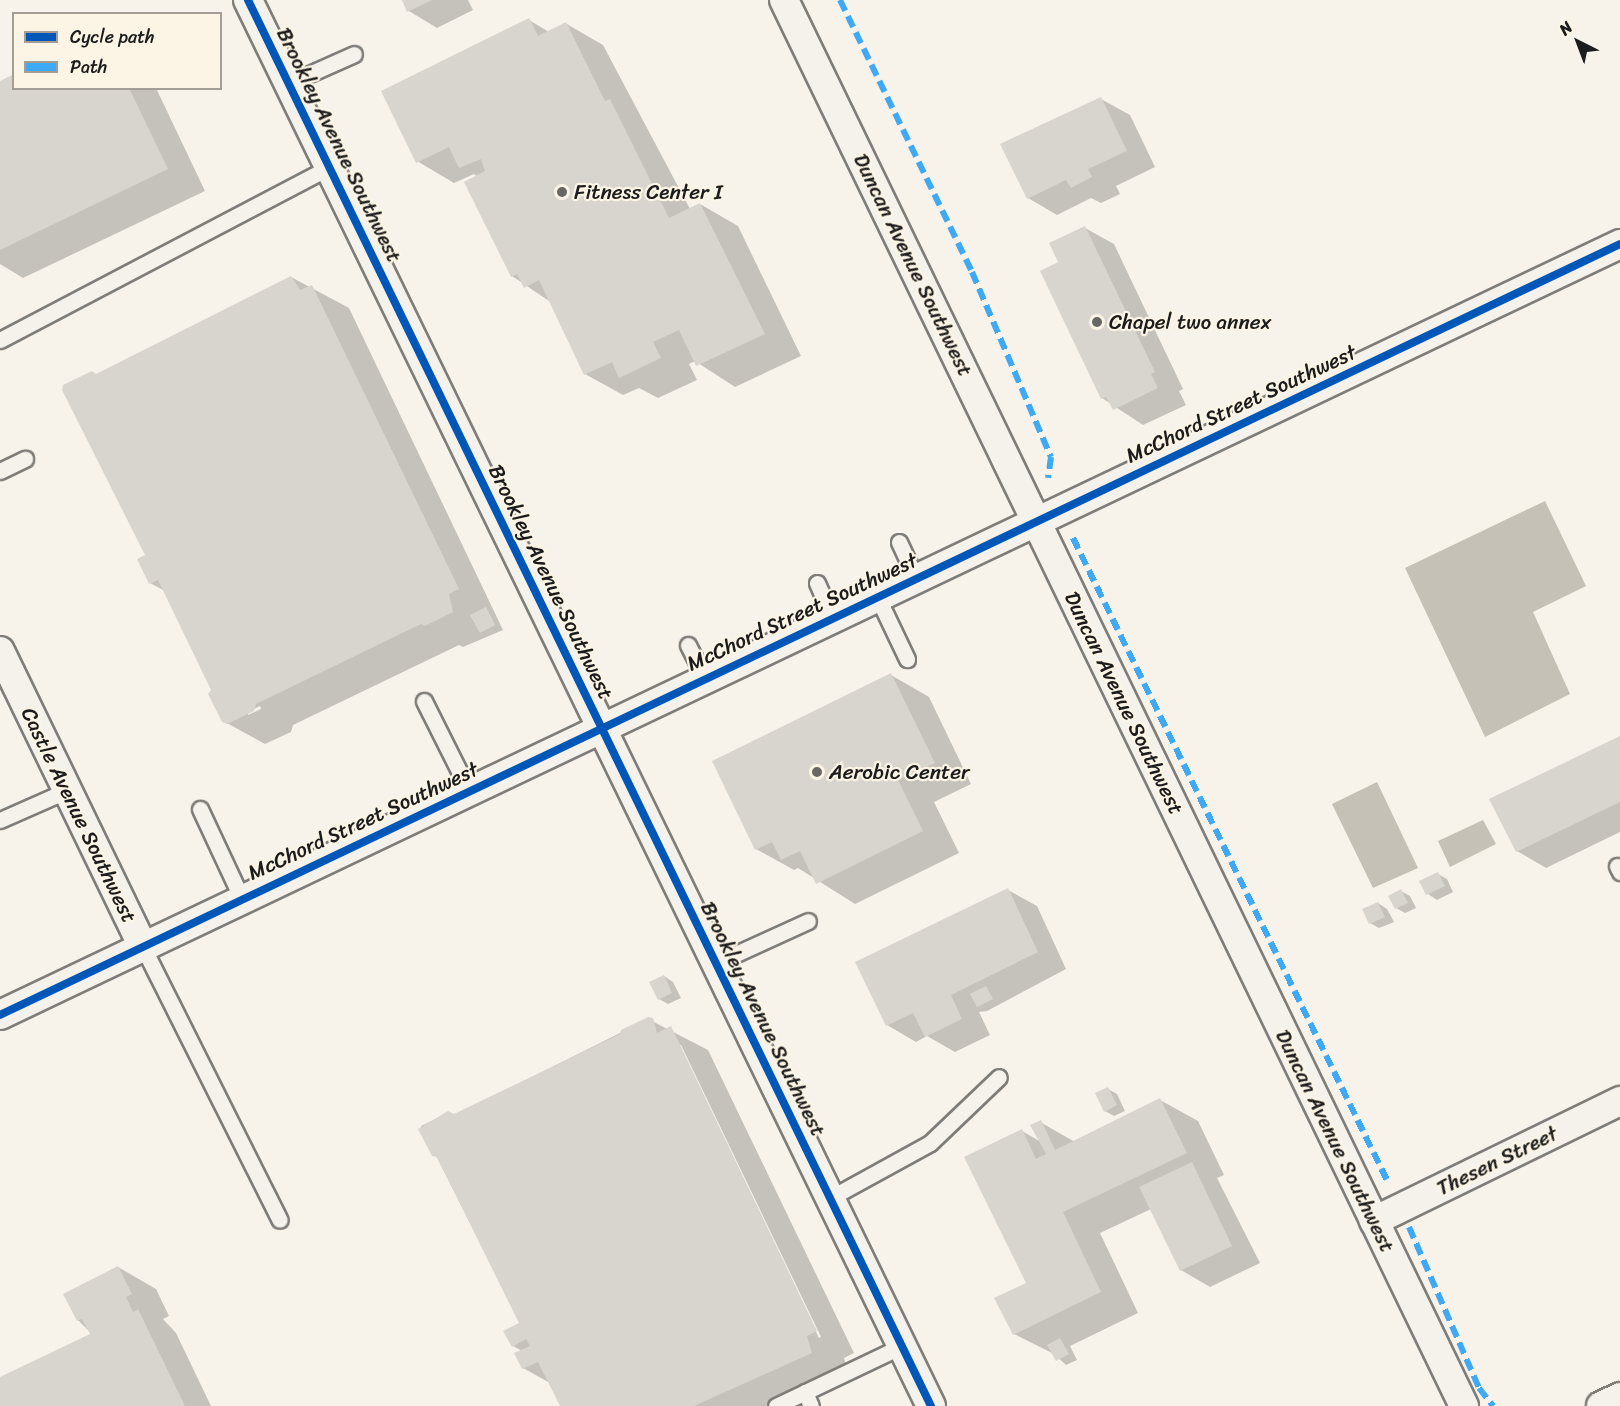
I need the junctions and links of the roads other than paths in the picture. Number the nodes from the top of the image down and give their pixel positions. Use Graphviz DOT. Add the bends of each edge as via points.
graph roads {
  1 [pos="248,0"];
  2 [pos="784,0"];
  3 [pos="354,54"];
  4 [pos="289,83"];
  5 [pos="330,167"];
  6 [pos="1620,244"];
  7 [pos="0,340"];
  8 [pos="25,459"];
  9 [pos="0,471"];
  10 [pos="1037,522"];
  11 [pos="899,542"];
  12 [pos="916,578"];
  13 [pos="817,583"];
  14 [pos="877,596"];
  15 [pos="832,617"];
  16 [pos="688,645"];
  17 [pos="0,651"];
  18 [pos="907,659"];
  19 [pos="705,678"];
  20 [pos="424,701"];
  21 [pos="602,728"];
  22 [pos="68,790"];
  23 [pos="469,791"];
  24 [pos="200,809"];
  25 [pos="0,820"];
  26 [pos="242,899"];
  27 [pos="808,921"];
  28 [pos="143,946"];
  29 [pos="716,963"];
  30 [pos="0,1015"];
  31 [pos="999,1077"];
  32 [pos="1620,1101"];
  33 [pos="830,1198"];
  34 [pos="280,1220"];
  35 [pos="1374,1221"];
  36 [pos="902,1346"];
  37 [pos="1620,1397"];
  38 [pos="808,1399"];
  39 [pos="776,1406"];
  40 [pos="931,1406"];
  41 [pos="1464,1406"];
  42 [pos="1601,1406"];
  1 -- 4 [label="street, Brookley Avenue Southwest"];
  2 -- 10 [label="street, Duncan Avenue Southwest"];
  3 -- 4 [label="lane"];
  4 -- 5 [label="street, Brookley Avenue Southwest"];
  5 -- 7 [label="lane"];
  5 -- 21 [label="street, Brookley Avenue Southwest"];
  6 -- 10 [label="street, McChord Street Southwest"];
  8 -- 9 [label="lane"];
  10 -- 12 [label="street, McChord Street Southwest"];
  10 -- 35 [label="street, Duncan Avenue Southwest"];
  11 -- 12 [label="lane"];
  12 -- 14 [label="street, McChord Street Southwest"];
  13 -- 15 [label="lane"];
  14 -- 15 [label="street, McChord Street Southwest"];
  14 -- 18 [label="lane"];
  15 -- 19 [label="street, McChord Street Southwest"];
  16 -- 19 [label="lane"];
  17 -- 22 [label="street, Castle Avenue Southwest"];
  19 -- 21 [label="street, McChord Street Southwest"];
  20 -- 23 [label="lane"];
  21 -- 23 [label="street, McChord Street Southwest"];
  21 -- 29 [label="street, Brookley Avenue Southwest"];
  22 -- 25 [label="lane"];
  22 -- 28 [label="street, Castle Avenue Southwest"];
  23 -- 26 [label="street, McChord Street Southwest"];
  24 -- 26 [label="lane"];
  26 -- 28 [label="street, McChord Street Southwest"];
  27 -- 29 [label="lane"];
  28 -- 30 [label="street, McChord Street Southwest"];
  28 -- 34 [label="lane"];
  29 -- 33 [label="street, Brookley Avenue Southwest"];
  31 -- 33 [label="lane" via="930,1143"];
  32 -- 35 [label="street, Thesen Street"];
  33 -- 36 [label="street, Brookley Avenue Southwest"];
  35 -- 41 [label="street, Duncan Avenue Southwest"];
  36 -- 38 [label="lane"];
  36 -- 40 [label="street, Brookley Avenue Southwest"];
  37 -- 42 [label="street"];
  38 -- 39 [label="lane"];
}
